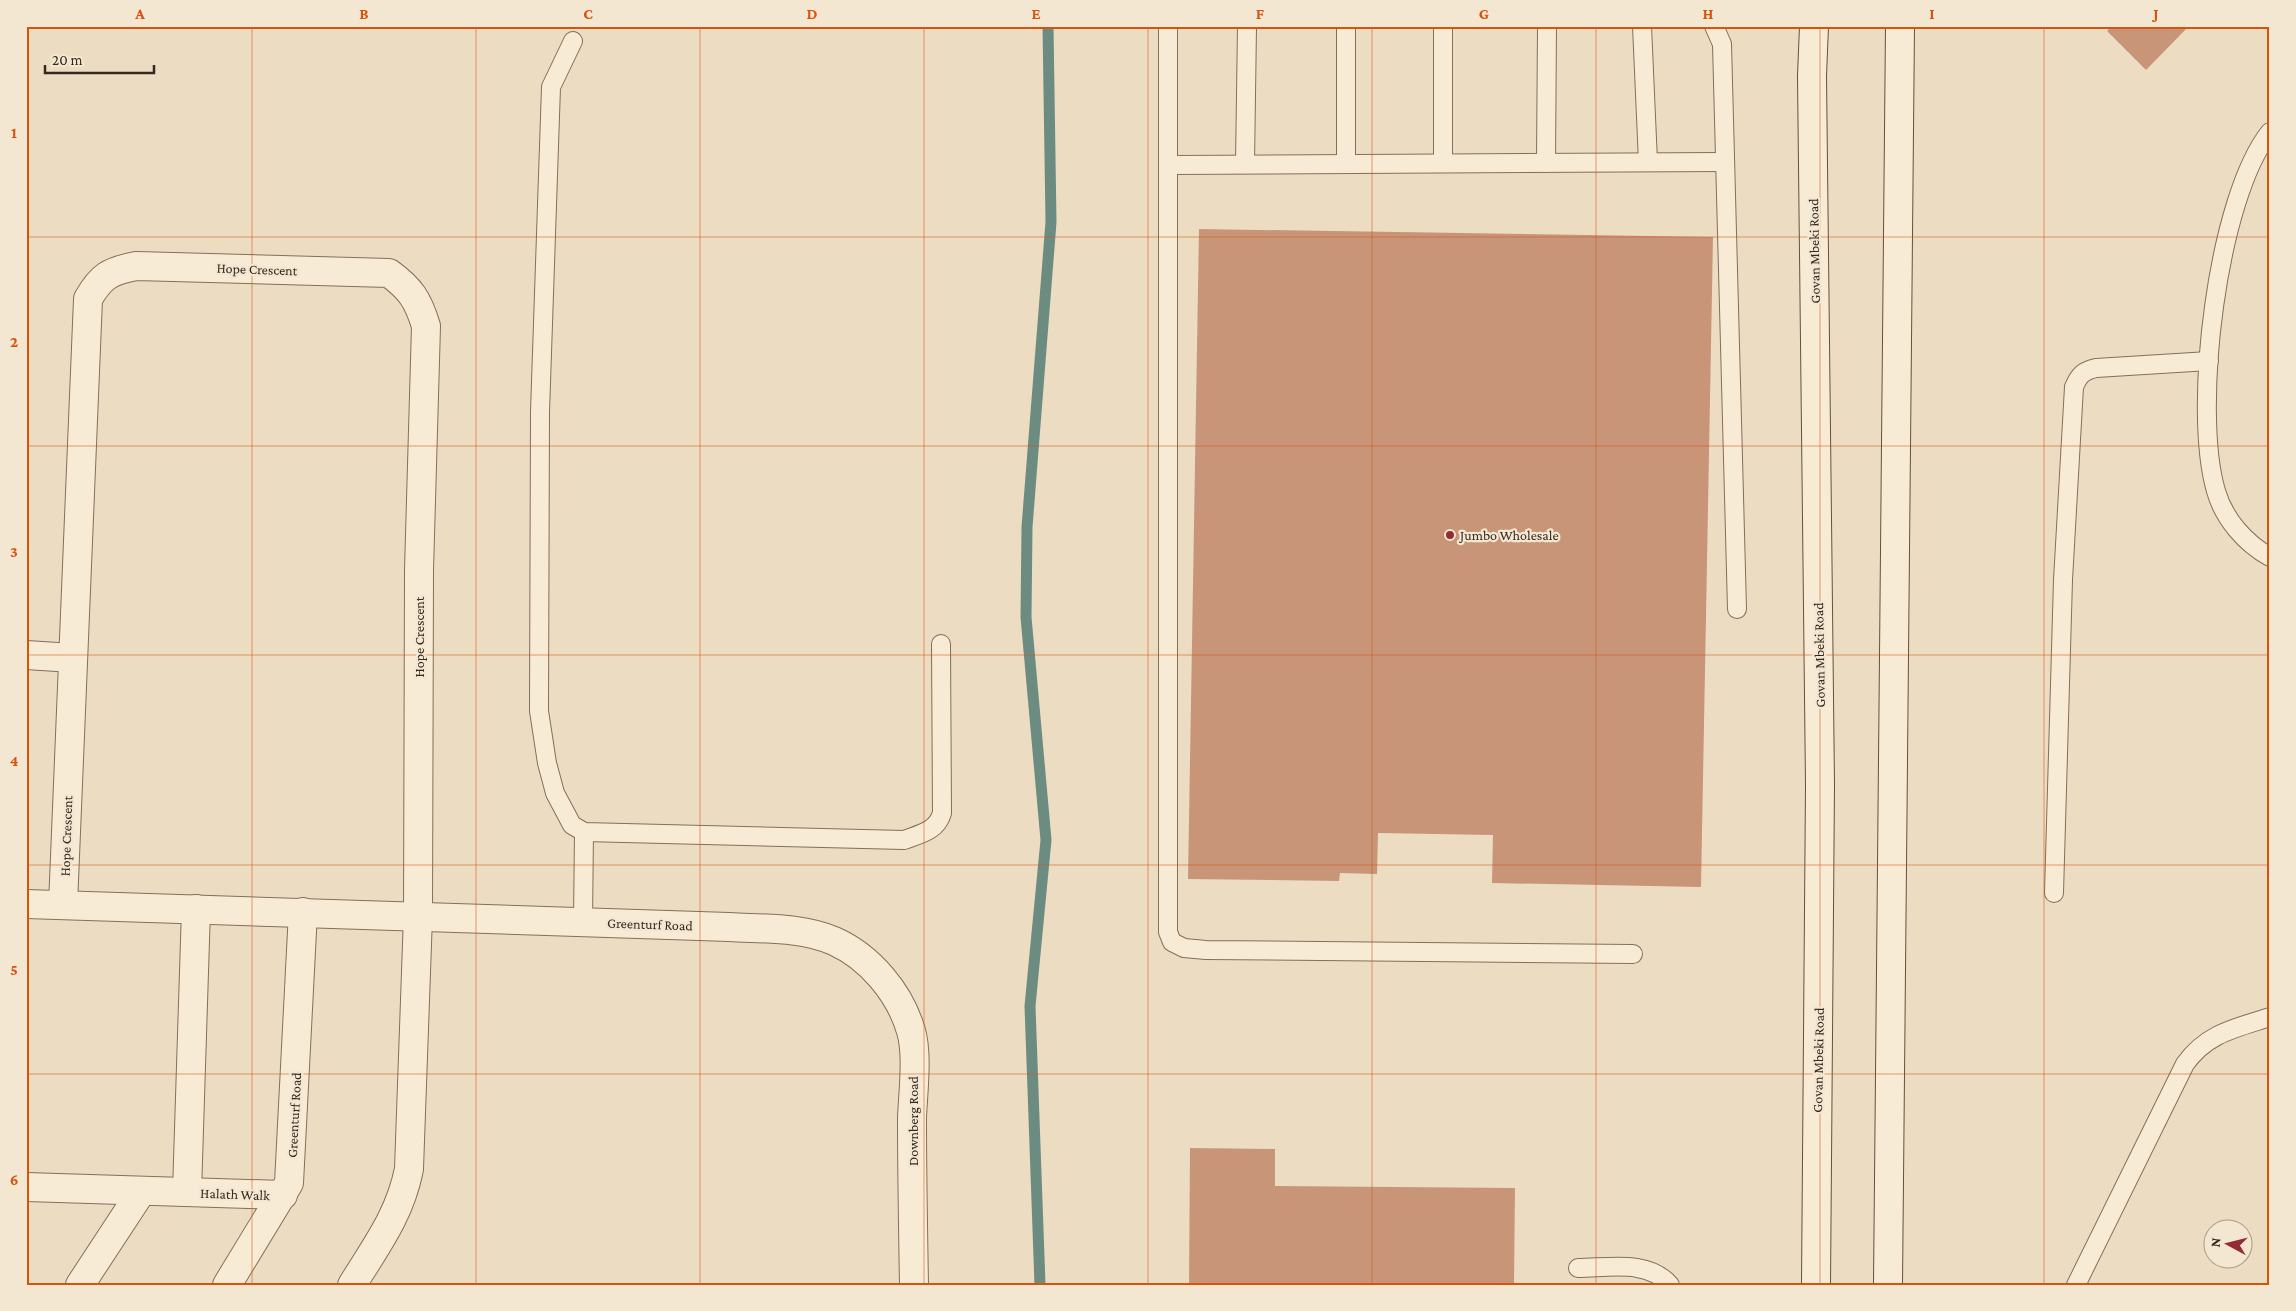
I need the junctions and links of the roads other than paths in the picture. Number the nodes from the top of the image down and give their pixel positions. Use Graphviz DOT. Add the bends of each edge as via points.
graph roads {
  1 [pos="1168,26"];
  2 [pos="1247,26"];
  3 [pos="1346,26"];
  4 [pos="1443,26"];
  5 [pos="1547,26"];
  6 [pos="1642,26"];
  7 [pos="1714,26"];
  8 [pos="1814,26"];
  9 [pos="1900,26"];
  10 [pos="573,41"];
  11 [pos="2270,132"];
  12 [pos="1648,162"];
  13 [pos="1724,162"];
  14 [pos="1443,163"];
  15 [pos="1546,163"];
  16 [pos="1170,164"];
  17 [pos="1245,164"];
  18 [pos="1346,164"];
  19 [pos="2209,361"];
  20 [pos="2270,557"];
  21 [pos="1737,609"];
  22 [pos="941,644"];
  23 [pos="26,655"];
  24 [pos="73,658"];
  25 [pos="584,832"];
  26 [pos="2054,893"];
  27 [pos="26,904"];
  28 [pos="63,905"];
  29 [pos="196,909"];
  30 [pos="303,912"];
  31 [pos="418,916"];
  32 [pos="583,921"];
  33 [pos="1633,954"];
  34 [pos="872,968"];
  35 [pos="2270,1016"];
  36 [pos="26,1187"];
  37 [pos="141,1192"];
  38 [pos="187,1192"];
  39 [pos="282,1196"];
  40 [pos="1578,1268"];
  41 [pos="80,1285"];
  42 [pos="227,1285"];
  43 [pos="352,1285"];
  44 [pos="914,1285"];
  45 [pos="1670,1285"];
  46 [pos="1816,1285"];
  47 [pos="1888,1285"];
  48 [pos="2076,1285"];
  1 -- 16 [label="lane"];
  2 -- 17 [label="lane"];
  3 -- 18 [label="lane"];
  4 -- 14 [label="lane"];
  5 -- 15 [label="lane"];
  6 -- 12 [label="lane"];
  7 -- 13 [label="lane" via="1722,44"];
  8 -- 46 [label="street, Govan Mbeki Road" via="1820,785"];
  9 -- 47 [label="street"];
  10 -- 25 [label="lane" via="550,87 540,412 539,711 555,793 572,825"];
  11 -- 19 [label="lane" via="2260,144 2238,196 2225,244"];
  12 -- 13 [label="lane"];
  12 -- 15 [label="lane"];
  13 -- 21 [label="lane"];
  14 -- 15 [label="lane"];
  14 -- 18 [label="lane"];
  16 -- 17 [label="lane"];
  16 -- 33 [label="lane" via="1168,932 1172,942 1184,948 1206,950"];
  17 -- 18 [label="lane"];
  19 -- 20 [label="lane" via="2208,434 2216,492 2234,528"];
  19 -- 26 [label="lane" via="2096,368 2079,376 2074,387 2062,580"];
  22 -- 25 [label="lane" via="942,813 935,827 926,832 904,840"];
  23 -- 24 [label="street"];
  24 -- 28 [label="street, Hope Crescent"];
  24 -- 31 [label="street, Hope Crescent" via="88,299 100,280 108,274 136,266 388,273 402,282 419,303 426,326 419,570"];
  25 -- 32 [label="lane"];
  27 -- 28 [label="street, Greenturf Road"];
  28 -- 29 [label="street, Greenturf Road"];
  29 -- 30 [label="street, Greenturf Road"];
  29 -- 38 [label="street"];
  30 -- 31 [label="street, Greenturf Road"];
  30 -- 39 [label="street, Greenturf Road" via="291,1169 289,1183"];
  31 -- 32 [label="street, Greenturf Road"];
  31 -- 43 [label="street" via="409,1169 405,1192 397,1212"];
  32 -- 34 [label="street, Greenturf Road" via="795,930 835,941"];
  34 -- 44 [label="street, Downberg Road" via="888,985 911,1032 914,1073"];
  35 -- 48 [label="lane" via="2208,1040 2193,1053 2176,1081"];
  36 -- 37 [label="street, Halath Walk"];
  37 -- 38 [label="street, Halath Walk"];
  37 -- 41 [label="street"];
  38 -- 39 [label="street, Halath Walk"];
  39 -- 42 [label="street, Halath Walk"];
  40 -- 45 [label="lane" via="1634,1267 1656,1272"];
}
